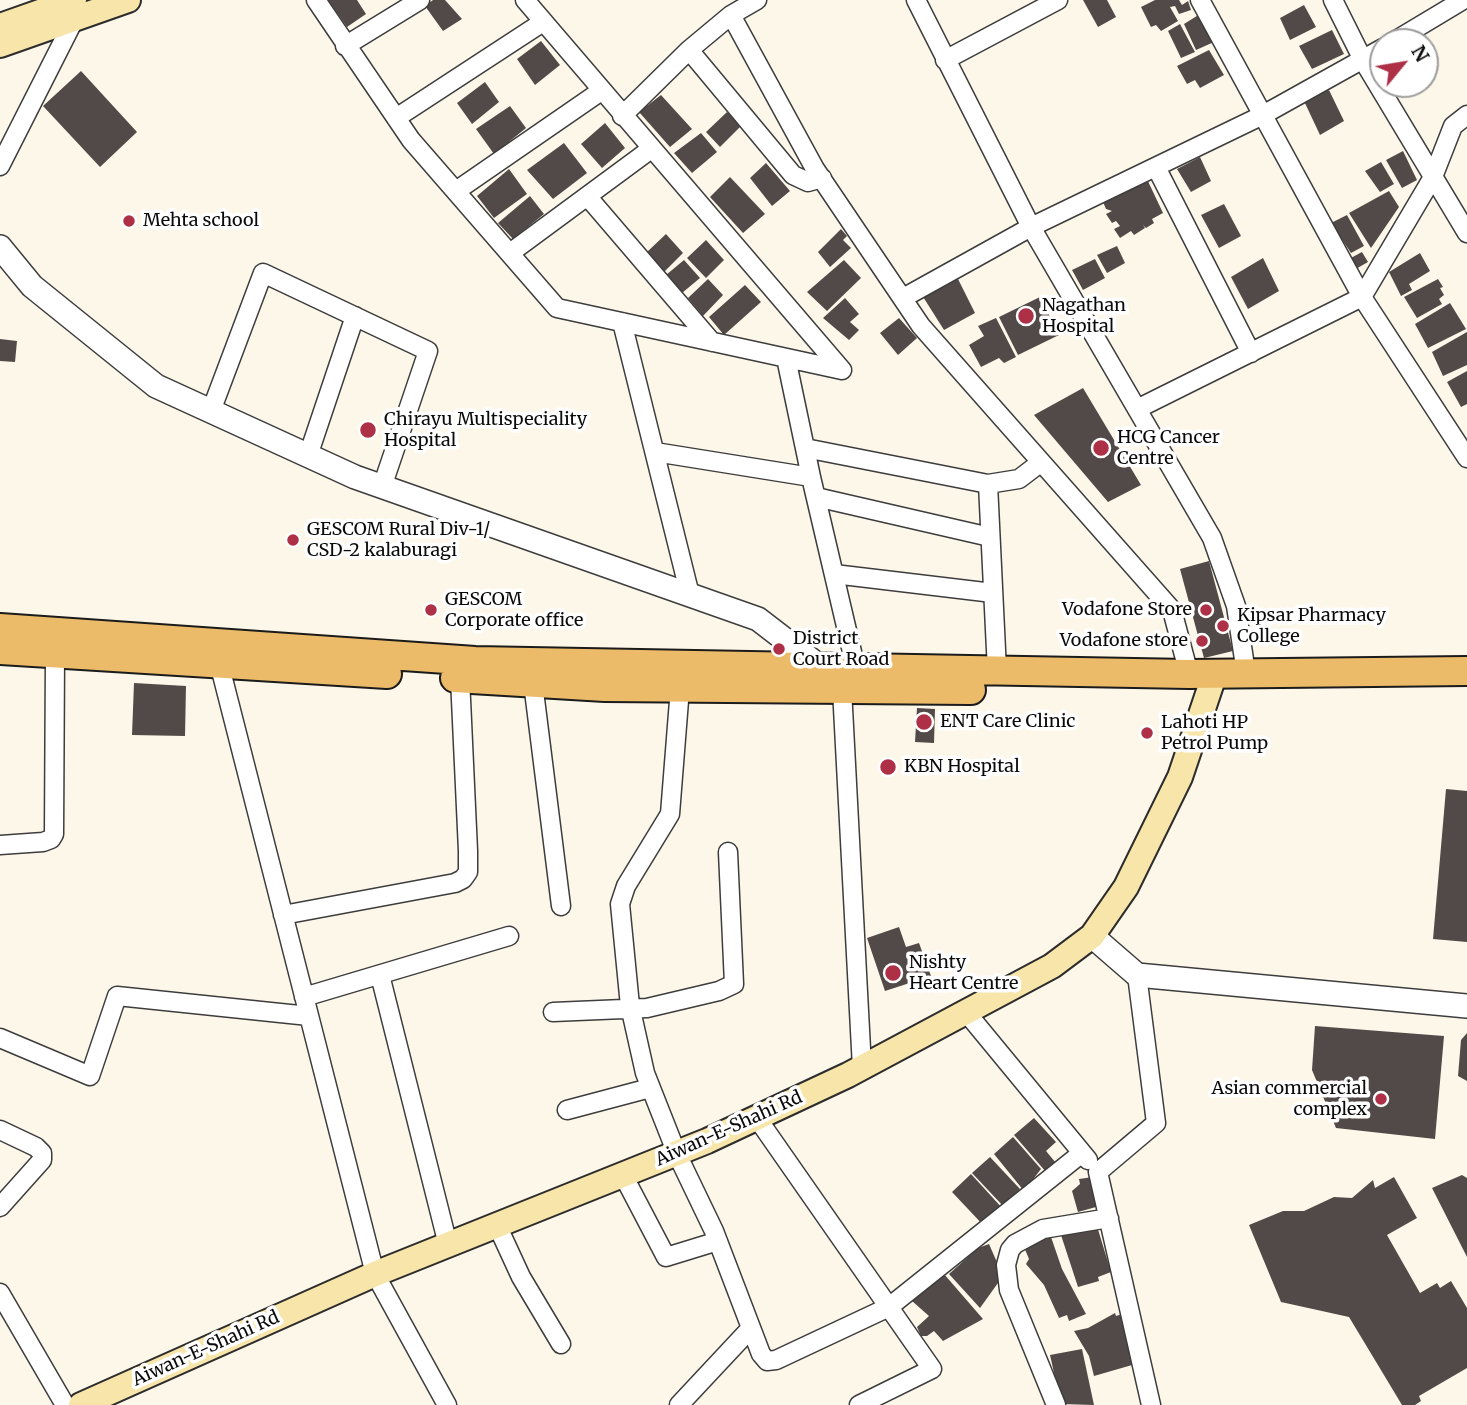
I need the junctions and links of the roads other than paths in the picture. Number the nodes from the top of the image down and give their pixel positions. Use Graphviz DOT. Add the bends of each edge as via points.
graph roads {
  1 [pos="128,0"];
  2 [pos="316,0"];
  3 [pos="420,0"];
  4 [pos="525,0"];
  5 [pos="757,0"];
  6 [pos="916,0"];
  7 [pos="1058,0"];
  8 [pos="1199,0"];
  9 [pos="1334,0"];
  10 [pos="1463,0"];
  11 [pos="73,7"];
  12 [pos="730,15"];
  13 [pos="543,22"];
  14 [pos="0,26"];
  15 [pos="1416,28"];
  16 [pos="0,45"];
  17 [pos="345,46"];
  18 [pos="689,50"];
  19 [pos="1369,56"];
  20 [pos="944,60"];
  21 [pos="1363,60"];
  22 [pos="601,90"];
  23 [pos="1467,115"];
  24 [pos="622,116"];
  25 [pos="1261,116"];
  26 [pos="396,118"];
  27 [pos="651,149"];
  28 [pos="0,166"];
  29 [pos="1156,167"];
  30 [pos="1433,177"];
  31 [pos="822,178"];
  32 [pos="456,191"];
  33 [pos="587,196"];
  34 [pos="1031,228"];
  35 [pos="1467,233"];
  36 [pos="0,247"];
  37 [pos="510,253"];
  38 [pos="1362,297"];
  39 [pos="903,298"];
  40 [pos="355,316"];
  41 [pos="622,322"];
  42 [pos="712,342"];
  43 [pos="1251,353"];
  44 [pos="786,358"];
  45 [pos="1137,409"];
  46 [pos="211,411"];
  47 [pos="805,448"];
  48 [pos="654,452"];
  49 [pos="308,456"];
  50 [pos="1467,458"];
  51 [pos="1040,463"];
  52 [pos="811,477"];
  53 [pos="988,484"];
  54 [pos="382,487"];
  55 [pos="816,497"];
  56 [pos="990,537"];
  57 [pos="834,574"];
  58 [pos="993,593"];
  59 [pos="690,595"];
  60 [pos="0,628"];
  61 [pos="0,650"];
  62 [pos="55,654"];
  63 [pos="219,663"];
  64 [pos="823,669"];
  65 [pos="997,671"];
  66 [pos="1464,672"];
  67 [pos="1246,673"];
  68 [pos="460,678"];
  69 [pos="849,679"];
  70 [pos="1204,679"];
  71 [pos="533,684"];
  72 [pos="680,688"];
  73 [pos="0,845"];
  74 [pos="728,852"];
  75 [pos="561,906"];
  76 [pos="283,915"];
  77 [pos="509,936"];
  78 [pos="1092,936"];
  79 [pos="380,975"];
  80 [pos="1137,975"];
  81 [pos="304,997"];
  82 [pos="630,1006"];
  83 [pos="1467,1006"];
  84 [pos="553,1012"];
  85 [pos="966,1012"];
  86 [pos="309,1016"];
  87 [pos="0,1038"];
  88 [pos="862,1068"];
  89 [pos="650,1088"];
  90 [pos="567,1110"];
  91 [pos="757,1118"];
  92 [pos="0,1130"];
  93 [pos="1082,1153"];
  94 [pos="677,1154"];
  95 [pos="1098,1172"];
  96 [pos="623,1175"];
  97 [pos="0,1207"];
  98 [pos="1109,1218"];
  99 [pos="497,1225"];
  100 [pos="718,1241"];
  101 [pos="448,1245"];
  102 [pos="374,1274"];
  103 [pos="0,1293"];
  104 [pos="889,1307"];
  105 [pos="751,1328"];
  106 [pos="561,1344"];
  107 [pos="94,1402"];
  108 [pos="65,1405"];
  109 [pos="447,1405"];
  110 [pos="679,1405"];
  111 [pos="859,1405"];
  112 [pos="1056,1405"];
  113 [pos="1151,1405"];
  1 -- 11 [label="main road"];
  2 -- 17 [label="street"];
  3 -- 17 [label="street"];
  4 -- 13 [label="street"];
  5 -- 12 [label="street"];
  6 -- 20 [label="street"];
  7 -- 20 [label="street"];
  8 -- 25 [label="street"];
  9 -- 21 [label="street"];
  10 -- 15 [label="street"];
  11 -- 14 [label="main road"];
  11 -- 16 [label="main road"];
  11 -- 28 [label="street"];
  12 -- 18 [label="street"];
  12 -- 31 [label="street"];
  13 -- 22 [label="street"];
  13 -- 26 [label="street"];
  17 -- 26 [label="street"];
  18 -- 24 [label="street"];
  18 -- 31 [label="street" via="793,176 808,182"];
  19 -- 21 [label="street"];
  20 -- 34 [label="street"];
  21 -- 25 [label="street"];
  21 -- 30 [label="street"];
  22 -- 24 [label="street"];
  22 -- 32 [label="street"];
  23 -- 30 [label="street" via="1452,127"];
  24 -- 27 [label="street"];
  25 -- 29 [label="street"];
  25 -- 38 [label="street"];
  26 -- 32 [label="street"];
  27 -- 33 [label="street"];
  27 -- 44 [label="street" via="842,369"];
  29 -- 34 [label="street"];
  29 -- 43 [label="street"];
  30 -- 35 [label="street"];
  30 -- 38 [label="street"];
  31 -- 39 [label="street"];
  32 -- 37 [label="street"];
  33 -- 37 [label="street"];
  33 -- 42 [label="street"];
  34 -- 39 [label="street"];
  34 -- 45 [label="street"];
  36 -- 46 [label="street" via="32,286 156,386"];
  37 -- 41 [label="street" via="557,308"];
  38 -- 43 [label="street"];
  38 -- 50 [label="street"];
  39 -- 51 [label="street" via="920,326"];
  40 -- 46 [label="street" via="263,273"];
  40 -- 49 [label="street"];
  40 -- 54 [label="street" via="428,351"];
  41 -- 42 [label="street"];
  41 -- 48 [label="street"];
  42 -- 44 [label="street"];
  43 -- 45 [label="street"];
  44 -- 47 [label="street"];
  45 -- 67 [label="street" via="1212,538 1236,606"];
  46 -- 49 [label="street"];
  47 -- 52 [label="street"];
  47 -- 53 [label="street"];
  48 -- 52 [label="street"];
  48 -- 59 [label="street"];
  49 -- 54 [label="street"];
  51 -- 53 [label="street" via="1019,479"];
  51 -- 70 [label="street" via="1172,610"];
  52 -- 55 [label="street"];
  53 -- 56 [label="street"];
  54 -- 59 [label="street"];
  55 -- 56 [label="street"];
  55 -- 57 [label="street"];
  56 -- 58 [label="street"];
  57 -- 58 [label="street"];
  57 -- 69 [label="street"];
  58 -- 65 [label="street"];
  59 -- 64 [label="street" via="758,619"];
  60 -- 64 [label="main road" via="475,661"];
  61 -- 62 [label="main road"];
  62 -- 63 [label="main road"];
  62 -- 73 [label="street" via="54,834 43,842"];
  63 -- 68 [label="main road"];
  63 -- 76 [label="street"];
  64 -- 69 [label="main road"];
  65 -- 69 [label="main road"];
  65 -- 70 [label="main road"];
  66 -- 67 [label="main road"];
  66 -- 70 [label="main road"];
  67 -- 70 [label="main road"];
  68 -- 71 [label="main road"];
  68 -- 76 [label="street" via="468,851 464,879"];
  69 -- 70 [label="main road"];
  69 -- 72 [label="main road"];
  69 -- 88 [label="street"];
  70 -- 78 [label="main road, Aiwan-E-Shahi Rd" via="1180,777 1126,887"];
  71 -- 72 [label="main road"];
  71 -- 75 [label="street"];
  72 -- 82 [label="street" via="670,814 620,904"];
  74 -- 82 [label="street" via="734,984 647,1008"];
  76 -- 81 [label="street"];
  77 -- 79 [label="street"];
  78 -- 80 [label="street"];
  78 -- 85 [label="main road, Aiwan-E-Shahi Rd" via="1052,966"];
  79 -- 81 [label="street"];
  79 -- 101 [label="street"];
  80 -- 83 [label="street"];
  80 -- 95 [label="street" via="1156,1123"];
  81 -- 86 [label="street"];
  82 -- 84 [label="street"];
  82 -- 89 [label="street"];
  85 -- 88 [label="main road, Aiwan-E-Shahi Rd"];
  85 -- 93 [label="street"];
  86 -- 87 [label="street" via="117,996 90,1076"];
  86 -- 102 [label="street"];
  88 -- 91 [label="main road, Aiwan-E-Shahi Rd"];
  89 -- 90 [label="street"];
  89 -- 94 [label="street"];
  91 -- 94 [label="main road, Aiwan-E-Shahi Rd"];
  91 -- 104 [label="street"];
  92 -- 97 [label="street" via="36,1147 43,1160"];
  93 -- 95 [label="street"];
  93 -- 104 [label="street"];
  94 -- 96 [label="main road, Aiwan-E-Shahi Rd"];
  94 -- 100 [label="street"];
  95 -- 98 [label="street"];
  96 -- 99 [label="main road, Aiwan-E-Shahi Rd"];
  96 -- 100 [label="street" via="666,1257"];
  98 -- 112 [label="street" via="1043,1230 1010,1250 1006,1265 1009,1290"];
  98 -- 113 [label="street"];
  99 -- 101 [label="main road, Aiwan-E-Shahi Rd"];
  99 -- 106 [label="street"];
  100 -- 105 [label="street"];
  101 -- 102 [label="main road, Aiwan-E-Shahi Rd"];
  102 -- 107 [label="main road, Aiwan-E-Shahi Rd"];
  102 -- 109 [label="street"];
  103 -- 108 [label="street"];
  104 -- 105 [label="street" via="776,1360 767,1361 761,1354"];
  104 -- 111 [label="street" via="932,1369"];
  105 -- 110 [label="street"];
}
